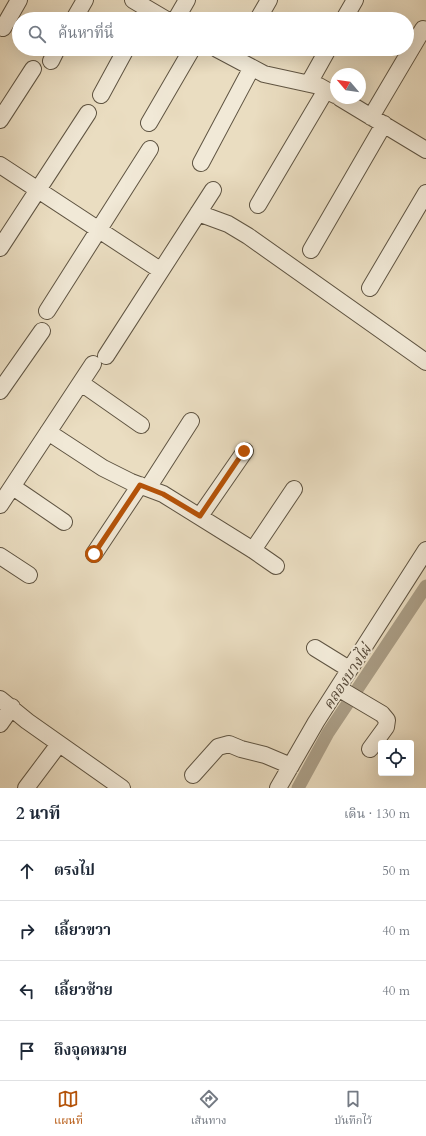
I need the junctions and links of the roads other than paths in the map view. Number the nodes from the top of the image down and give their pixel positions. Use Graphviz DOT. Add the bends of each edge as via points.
graph roads {
  1 [pos="19,0"];
  2 [pos="84,0"];
  3 [pos="132,0"];
  4 [pos="187,0"];
  5 [pos="269,0"];
  6 [pos="355,0"];
  7 [pos="78,12"];
  8 [pos="143,12"];
  9 [pos="180,12"];
  10 [pos="262,12"];
  11 [pos="348,12"];
  12 [pos="2,28"];
  13 [pos="422,29"];
  14 [pos="414,46"];
  15 [pos="122,56"];
  16 [pos="188,56"];
  17 [pos="240,56"];
  18 [pos="324,56"];
  19 [pos="409,56"];
  20 [pos="251,68"];
  21 [pos="33,69"];
  22 [pos="309,83"];
  23 [pos="330,93"];
  24 [pos="101,95"];
  25 [pos="330,101"];
  26 [pos="349,104"];
  27 [pos="88,113"];
  28 [pos="0,120"];
  29 [pos="378,121"];
  30 [pos="149,123"];
  31 [pos="150,149"];
  32 [pos="426,150"];
  33 [pos="201,163"];
  34 [pos="0,165"];
  35 [pos="38,190"];
  36 [pos="213,190"];
  37 [pos="426,193"];
  38 [pos="258,205"];
  39 [pos="198,213"];
  40 [pos="98,230"];
  41 [pos="0,248"];
  42 [pos="311,250"];
  43 [pos="160,270"];
  44 [pos="370,288"];
  45 [pos="47,311"];
  46 [pos="42,331"];
  47 [pos="426,362"];
  48 [pos="81,383"];
  49 [pos="0,391"];
  50 [pos="191,421"];
  51 [pos="141,424"];
  52 [pos="48,432"];
  53 [pos="244,451"];
  54 [pos="144,486"];
  55 [pos="13,487"];
  56 [pos="294,489"];
  57 [pos="0,505"];
  58 [pos="200,516"];
  59 [pos="64,522"];
  60 [pos="253,550"];
  61 [pos="426,550"];
  62 [pos="94,554"];
  63 [pos="0,556"];
  64 [pos="276,566"];
  65 [pos="29,575"];
  66 [pos="316,648"];
  67 [pos="350,669"];
  68 [pos="348,693"];
  69 [pos="6,703"];
  70 [pos="0,724"];
  71 [pos="59,744"];
  72 [pos="370,749"];
  73 [pos="291,766"];
  74 [pos="193,775"];
  75 [pos="114,786"];
  76 [pos="26,788"];
  77 [pos="278,788"];
  1 -- 12 [label="street"];
  2 -- 7 [label="street"];
  3 -- 8 [label="street"];
  4 -- 9 [label="street"];
  5 -- 10 [label="street"];
  6 -- 11 [label="street"];
  13 -- 14 [label="street"];
  15 -- 24 [label="street"];
  16 -- 30 [label="street"];
  17 -- 20 [label="street"];
  18 -- 22 [label="street"];
  19 -- 29 [label="street"];
  20 -- 22 [label="street" via="264,74"];
  20 -- 33 [label="street"];
  21 -- 28 [label="street"];
  22 -- 23 [label="street"];
  25 -- 38 [label="street"];
  26 -- 29 [label="street"];
  27 -- 35 [label="street"];
  29 -- 32 [label="street"];
  29 -- 42 [label="street"];
  31 -- 40 [label="street"];
  34 -- 35 [label="street"];
  35 -- 40 [label="street"];
  35 -- 41 [label="street"];
  36 -- 39 [label="street"];
  37 -- 44 [label="street"];
  39 -- 43 [label="street"];
  39 -- 47 [label="street" via="228,224 248,236"];
  40 -- 43 [label="street"];
  40 -- 45 [label="street"];
  43 -- 48 [label="street" via="100,360"];
  46 -- 49 [label="street"];
  48 -- 51 [label="street"];
  48 -- 52 [label="street"];
  50 -- 54 [label="street"];
  52 -- 54 [label="street" via="103,468"];
  52 -- 55 [label="street"];
  53 -- 58 [label="street"];
  54 -- 58 [label="street"];
  54 -- 62 [label="street"];
  55 -- 57 [label="street"];
  55 -- 59 [label="street"];
  56 -- 60 [label="street"];
  58 -- 60 [label="street"];
  60 -- 64 [label="street"];
  61 -- 67 [label="street"];
  63 -- 65 [label="street"];
  66 -- 67 [label="street"];
  67 -- 68 [label="street"];
  68 -- 72 [label="street" via="382,714 387,720 386,727"];
  68 -- 73 [label="street" via="316,722"];
  69 -- 70 [label="street"];
  69 -- 71 [label="street"];
  71 -- 75 [label="street"];
  71 -- 76 [label="street"];
  73 -- 74 [label="street" via="266,755 229,744 218,746"];
  73 -- 77 [label="street"];
}
